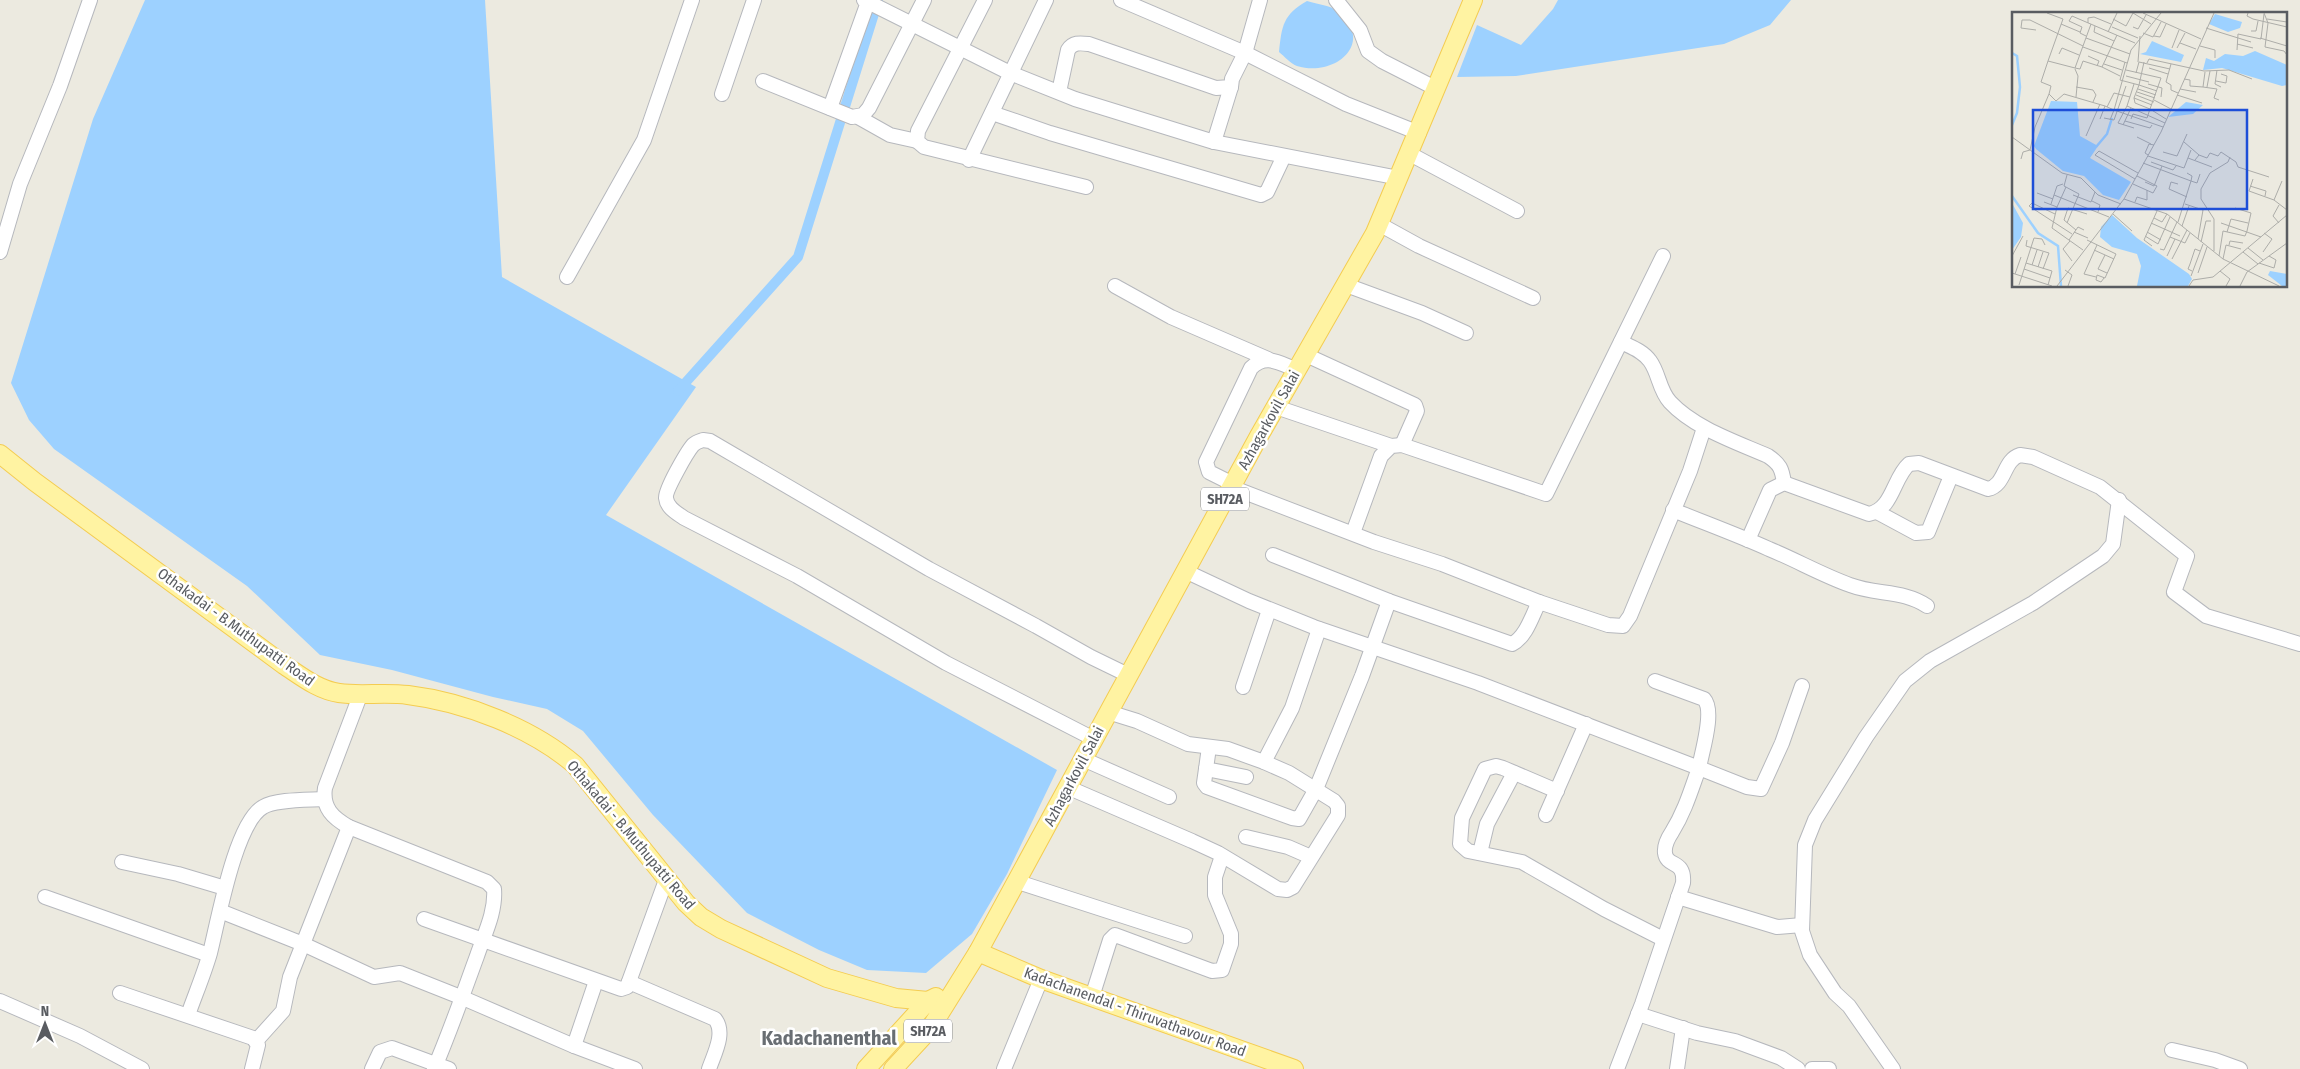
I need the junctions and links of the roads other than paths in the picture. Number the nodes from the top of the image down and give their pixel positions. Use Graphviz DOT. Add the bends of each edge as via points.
graph roads {
  1 [pos="90,0"];
  2 [pos="692,0"];
  3 [pos="754,0"];
  4 [pos="924,0"];
  5 [pos="985,0"];
  6 [pos="1046,0"];
  7 [pos="1121,0"];
  8 [pos="1260,0"];
  9 [pos="1336,0"];
  10 [pos="1473,0"];
  11 [pos="871,3"];
  12 [pos="911,24"];
  13 [pos="960,49"];
  14 [pos="1246,53"];
  15 [pos="1010,73"];
  16 [pos="763,81"];
  17 [pos="1230,87"];
  18 [pos="1436,89"];
  19 [pos="1059,92"];
  20 [pos="722,94"];
  21 [pos="834,110"];
  22 [pos="992,113"];
  23 [pos="854,117"];
  24 [pos="1419,133"];
  25 [pos="917,141"];
  26 [pos="1214,142"];
  27 [pos="1410,154"];
  28 [pos="1284,156"];
  29 [pos="969,160"];
  30 [pos="1399,178"];
  31 [pos="1086,187"];
  32 [pos="1517,211"];
  33 [pos="1379,224"];
  34 [pos="0,252"];
  35 [pos="1663,256"];
  36 [pos="567,277"];
  37 [pos="1346,285"];
  38 [pos="1115,286"];
  39 [pos="1533,298"];
  40 [pos="1466,334"];
  41 [pos="1621,342"];
  42 [pos="1306,355"];
  43 [pos="1268,359"];
  44 [pos="1297,370"];
  45 [pos="1276,407"];
  46 [pos="1704,428"];
  47 [pos="1396,446"];
  48 [pos="0,454"];
  49 [pos="1951,476"];
  50 [pos="1784,483"];
  51 [pos="1232,486"];
  52 [pos="2122,503"];
  53 [pos="1673,510"];
  54 [pos="1876,512"];
  55 [pos="1354,533"];
  56 [pos="1748,540"];
  57 [pos="1273,555"];
  58 [pos="1185,571"];
  59 [pos="1389,601"];
  60 [pos="1539,602"];
  61 [pos="1927,606"];
  62 [pos="1269,610"];
  63 [pos="1319,628"];
  64 [pos="2300,644"];
  65 [pos="1372,646"];
  66 [pos="1128,676"];
  67 [pos="1655,680"];
  68 [pos="1802,686"];
  69 [pos="1243,687"];
  70 [pos="361,693"];
  71 [pos="1108,712"];
  72 [pos="1586,724"];
  73 [pos="1094,739"];
  74 [pos="1209,747"];
  75 [pos="1083,759"];
  76 [pos="1264,762"];
  77 [pos="1699,768"];
  78 [pos="1206,769"];
  79 [pos="1514,773"];
  80 [pos="1246,777"];
  81 [pos="1067,786"];
  82 [pos="1316,789"];
  83 [pos="1557,791"];
  84 [pos="1169,798"];
  85 [pos="324,799"];
  86 [pos="1546,815"];
  87 [pos="349,827"];
  88 [pos="1246,837"];
  89 [pos="1480,853"];
  90 [pos="1222,856"];
  91 [pos="1311,857"];
  92 [pos="122,862"];
  93 [pos="666,880"];
  94 [pos="1018,882"];
  95 [pos="225,888"];
  96 [pos="45,897"];
  97 [pos="1678,897"];
  98 [pos="220,911"];
  99 [pos="424,919"];
  100 [pos="1802,925"];
  101 [pos="1185,936"];
  102 [pos="1663,939"];
  103 [pos="482,940"];
  104 [pos="303,944"];
  105 [pos="978,952"];
  106 [pos="209,955"];
  107 [pos="1042,979"];
  108 [pos="596,980"];
  109 [pos="629,982"];
  110 [pos="120,993"];
  111 [pos="1092,997"];
  112 [pos="463,998"];
  113 [pos="0,1001"];
  114 [pos="935,1005"];
  115 [pos="1638,1014"];
  116 [pos="188,1015"];
  117 [pos="1683,1028"];
  118 [pos="256,1041"];
  119 [pos="574,1046"];
  120 [pos="2172,1050"];
  121 [pos="440,1067"];
  122 [pos="142,1069"];
  123 [pos="252,1069"];
  124 [pos="372,1069"];
  125 [pos="635,1069"];
  126 [pos="709,1069"];
  127 [pos="866,1069"];
  128 [pos="893,1069"];
  129 [pos="1004,1069"];
  130 [pos="1294,1069"];
  131 [pos="1617,1069"];
  132 [pos="1676,1069"];
  133 [pos="1798,1069"];
  134 [pos="1812,1069"];
  135 [pos="1828,1069"];
  136 [pos="1893,1069"];
  137 [pos="2240,1069"];
  1 -- 34 [label="street" via="60,86 20,184"];
  2 -- 36 [label="street" via="644,140"];
  3 -- 20 [label="street"];
  4 -- 12 [label="street"];
  5 -- 13 [label="street"];
  6 -- 15 [label="street"];
  7 -- 14 [label="street"];
  8 -- 14 [label="street"];
  9 -- 18 [label="street" via="1360,30 1368,50 1382,61"];
  10 -- 18 [label="main road, Azhagarkovil Salai / SH72A"];
  11 -- 12 [label="street"];
  11 -- 21 [label="street"];
  12 -- 13 [label="street"];
  12 -- 23 [label="street" via="869,108"];
  13 -- 15 [label="street"];
  13 -- 25 [label="street" via="918,131"];
  14 -- 17 [label="street"];
  14 -- 24 [label="street" via="1346,104"];
  15 -- 19 [label="street"];
  15 -- 22 [label="street"];
  16 -- 21 [label="street"];
  17 -- 19 [label="street" via="1216,88 1089,44 1077,43 1068,50"];
  17 -- 26 [label="street"];
  18 -- 24 [label="main road, Azhagarkovil Salai / SH72A"];
  19 -- 26 [label="street"];
  21 -- 23 [label="street"];
  22 -- 28 [label="street" via="1261,194 1267,192"];
  22 -- 29 [label="street"];
  23 -- 25 [label="street" via="890,135"];
  24 -- 27 [label="main road, Azhagarkovil Salai / SH72A"];
  25 -- 29 [label="street" via="924,148"];
  26 -- 28 [label="street"];
  27 -- 30 [label="main road, Azhagarkovil Salai / SH72A"];
  27 -- 32 [label="street"];
  28 -- 30 [label="street"];
  29 -- 31 [label="street"];
  30 -- 33 [label="main road, Azhagarkovil Salai / SH72A"];
  33 -- 37 [label="main road, Azhagarkovil Salai / SH72A"];
  33 -- 39 [label="street" via="1419,246"];
  35 -- 41 [label="street"];
  37 -- 40 [label="street" via="1422,313"];
  37 -- 42 [label="main road, Azhagarkovil Salai / SH72A"];
  38 -- 43 [label="street" via="1171,317"];
  41 -- 46 [label="street" via="1651,362 1661,390 1671,403"];
  41 -- 47 [label="street" via="1546,494"];
  42 -- 44 [label="main road, Azhagarkovil Salai / SH72A"];
  42 -- 47 [label="street" via="1415,405 1417,411"];
  43 -- 44 [label="street"];
  43 -- 51 [label="street" via="1251,368 1206,462 1209,472"];
  44 -- 45 [label="main road, Azhagarkovil Salai / SH72A"];
  45 -- 47 [label="street"];
  45 -- 51 [label="main road, Azhagarkovil Salai / SH72A"];
  46 -- 50 [label="street" via="1777,462 1782,468"];
  46 -- 53 [label="street"];
  47 -- 55 [label="street" via="1381,456"];
  48 -- 70 [label="main road, Othakadai - B.Muthupatti Road" via="300,675 338,693"];
  49 -- 52 [label="street" via="1981,488 1994,488 2011,460 2020,454 2100,487"];
  49 -- 54 [label="street" via="1920,463 1909,464 1884,506"];
  49 -- 54 [label="street" via="1928,532 1916,533"];
  50 -- 54 [label="street" via="1869,514"];
  50 -- 56 [label="street" via="1770,490"];
  51 -- 55 [label="street"];
  51 -- 58 [label="main road, Azhagarkovil Salai / SH72A"];
  52 -- 64 [label="street" via="2187,556 2174,592 2206,616"];
  52 -- 100 [label="street" via="2113,544 2102,556 2033,603 1930,661 1905,681 1815,820 1805,845"];
  53 -- 56 [label="street"];
  53 -- 60 [label="street" via="1623,626 1608,625"];
  55 -- 60 [label="street"];
  56 -- 61 [label="street" via="1850,586 1905,595"];
  57 -- 59 [label="street"];
  58 -- 62 [label="street"];
  58 -- 66 [label="main road, Azhagarkovil Salai / SH72A"];
  59 -- 60 [label="street" via="1512,644 1523,634"];
  59 -- 65 [label="street"];
  62 -- 63 [label="street"];
  62 -- 69 [label="street"];
  63 -- 65 [label="street"];
  63 -- 76 [label="street" via="1292,708"];
  65 -- 72 [label="street"];
  65 -- 82 [label="street"];
  66 -- 71 [label="main road, Azhagarkovil Salai / SH72A"];
  66 -- 73 [label="street" via="929,569 710,441 703,440 693,445 669,488 667,503 684,518 797,576 946,663"];
  67 -- 77 [label="street" via="1704,699 1708,704 1709,716"];
  68 -- 77 [label="street" via="1761,790"];
  70 -- 85 [label="street" via="325,788"];
  70 -- 93 [label="main road, Othakadai - B.Muthupatti Road" via="406,695 448,703 516,727 556,749 576,765"];
  71 -- 73 [label="main road, Azhagarkovil Salai / SH72A"];
  71 -- 74 [label="street" via="1188,744"];
  72 -- 77 [label="street"];
  72 -- 83 [label="street"];
  73 -- 75 [label="main road, Azhagarkovil Salai / SH72A"];
  74 -- 76 [label="street" via="1228,749"];
  74 -- 78 [label="street"];
  75 -- 81 [label="main road, Azhagarkovil Salai / SH72A"];
  75 -- 84 [label="street"];
  76 -- 82 [label="street"];
  77 -- 97 [label="street" via="1683,814 1666,847 1665,855 1684,873"];
  78 -- 80 [label="street"];
  78 -- 82 [label="street" via="1204,783 1207,787 1295,819 1302,816"];
  79 -- 83 [label="street"];
  79 -- 89 [label="street" via="1487,824"];
  79 -- 89 [label="street" via="1496,766 1485,769 1462,818 1460,844"];
  81 -- 90 [label="street"];
  81 -- 94 [label="main road, Azhagarkovil Salai / SH72A"];
  82 -- 91 [label="street" via="1334,801 1338,810"];
  83 -- 86 [label="street"];
  85 -- 87 [label="street" via="336,820"];
  85 -- 95 [label="street" via="263,807 252,818"];
  87 -- 103 [label="street" via="488,882 494,889 495,898"];
  87 -- 104 [label="street"];
  88 -- 91 [label="street" via="1288,847"];
  89 -- 102 [label="street" via="1522,862"];
  90 -- 91 [label="street" via="1278,889 1287,890"];
  90 -- 111 [label="street" via="1215,877 1215,895 1231,934 1231,944 1222,970 1212,971 1115,935 1110,940"];
  92 -- 95 [label="street"];
  93 -- 109 [label="street"];
  93 -- 114 [label="main road, Othakadai - B.Muthupatti Road" via="701,917 752,944 858,989"];
  94 -- 101 [label="street"];
  94 -- 105 [label="main road, Azhagarkovil Salai / SH72A"];
  95 -- 98 [label="street"];
  96 -- 106 [label="street"];
  97 -- 100 [label="street" via="1777,927"];
  97 -- 102 [label="street"];
  98 -- 104 [label="street"];
  98 -- 106 [label="street"];
  99 -- 103 [label="street"];
  100 -- 136 [label="street" via="1810,955"];
  102 -- 115 [label="street"];
  103 -- 108 [label="street"];
  103 -- 112 [label="street"];
  104 -- 112 [label="street" via="374,977 400,974"];
  104 -- 118 [label="street" via="290,977 283,1011"];
  105 -- 107 [label="main road, Kadachanendal - Thiruvathavour Road"];
  105 -- 114 [label="main road, Azhagarkovil Salai / SH72A" via="955,987"];
  106 -- 116 [label="street"];
  107 -- 111 [label="main road, Kadachanendal - Thiruvathavour Road"];
  107 -- 129 [label="street"];
  108 -- 109 [label="street" via="622,989"];
  108 -- 119 [label="street"];
  109 -- 126 [label="street" via="715,1019 720,1032"];
  110 -- 116 [label="street"];
  111 -- 130 [label="main road, Kadachanendal - Thiruvathavour Road"];
  112 -- 119 [label="street"];
  112 -- 121 [label="street"];
  113 -- 122 [label="street" via="80,1036"];
  114 -- 127 [label="main road, Azhagarkovil Salai / SH72A"];
  114 -- 128 [label="main road, Azhagarkovil Salai / SH72A" via="930,1029"];
  115 -- 117 [label="street"];
  115 -- 131 [label="street"];
  116 -- 118 [label="street"];
  117 -- 132 [label="street"];
  117 -- 133 [label="street" via="1735,1041 1781,1058"];
  118 -- 123 [label="street" via="258,1052"];
  119 -- 125 [label="street"];
  120 -- 137 [label="street"];
  121 -- 124 [label="street" via="392,1048 380,1052"];
  134 -- 135 [label="street"];
}
